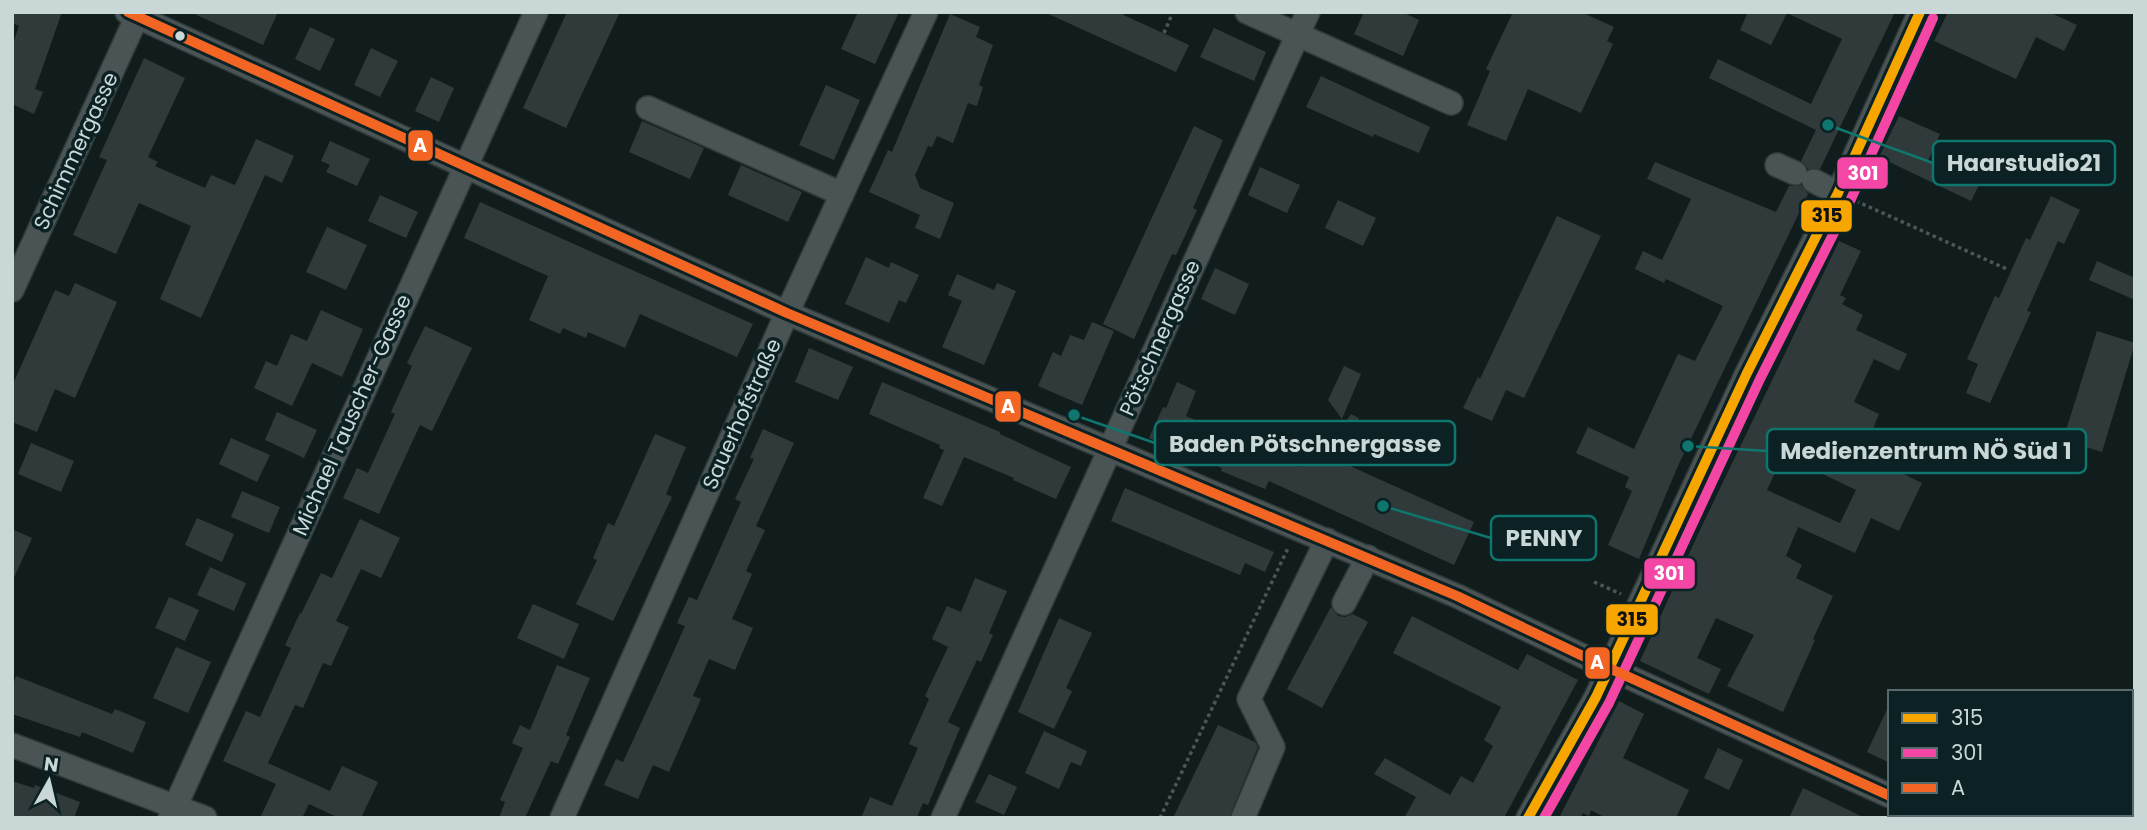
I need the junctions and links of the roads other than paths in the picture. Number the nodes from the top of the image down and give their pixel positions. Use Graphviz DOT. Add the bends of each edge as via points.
graph roads {
  1 [pos="536,12"];
  2 [pos="926,12"];
  3 [pos="1247,12"];
  4 [pos="1308,12"];
  5 [pos="1920,12"];
  6 [pos="134,14"];
  7 [pos="1297,35"];
  8 [pos="1451,103"];
  9 [pos="649,108"];
  10 [pos="464,166"];
  11 [pos="1796,173"];
  12 [pos="1838,193"];
  13 [pos="842,194"];
  14 [pos="12,290"];
  15 [pos="787,313"];
  16 [pos="1109,450"];
  17 [pos="1327,540"];
  18 [pos="1368,557"];
  19 [pos="1344,603"];
  20 [pos="1609,668"];
  21 [pos="12,745"];
  22 [pos="1888,795"];
  23 [pos="172,811"];
  24 [pos="205,818"];
  25 [pos="562,818"];
  26 [pos="943,818"];
  27 [pos="1243,818"];
  28 [pos="1528,818"];
  1 -- 10 [label="street, Michael Tauscher-Gasse"];
  2 -- 13 [label="street, Sauerhofstraße"];
  3 -- 7 [label="street"];
  4 -- 7 [label="street, Pötschnergasse"];
  5 -- 12 [label="street"];
  6 -- 10 [label="street"];
  6 -- 14 [label="street, Schimmergasse"];
  7 -- 8 [label="street"];
  7 -- 16 [label="street, Pötschnergasse"];
  9 -- 13 [label="street"];
  10 -- 15 [label="street"];
  10 -- 23 [label="street, Michael Tauscher-Gasse"];
  11 -- 12 [label="street"];
  12 -- 20 [label="street" via="1747,373"];
  13 -- 15 [label="street, Sauerhofstraße"];
  15 -- 16 [label="street"];
  15 -- 25 [label="street, Sauerhofstraße"];
  16 -- 17 [label="street"];
  16 -- 26 [label="street, Pötschnergasse"];
  17 -- 18 [label="street"];
  17 -- 27 [label="street" via="1249,699 1273,747"];
  18 -- 19 [label="street"];
  18 -- 20 [label="street"];
  20 -- 22 [label="street"];
  20 -- 28 [label="street"];
  21 -- 23 [label="street"];
  23 -- 24 [label="street"];
}
